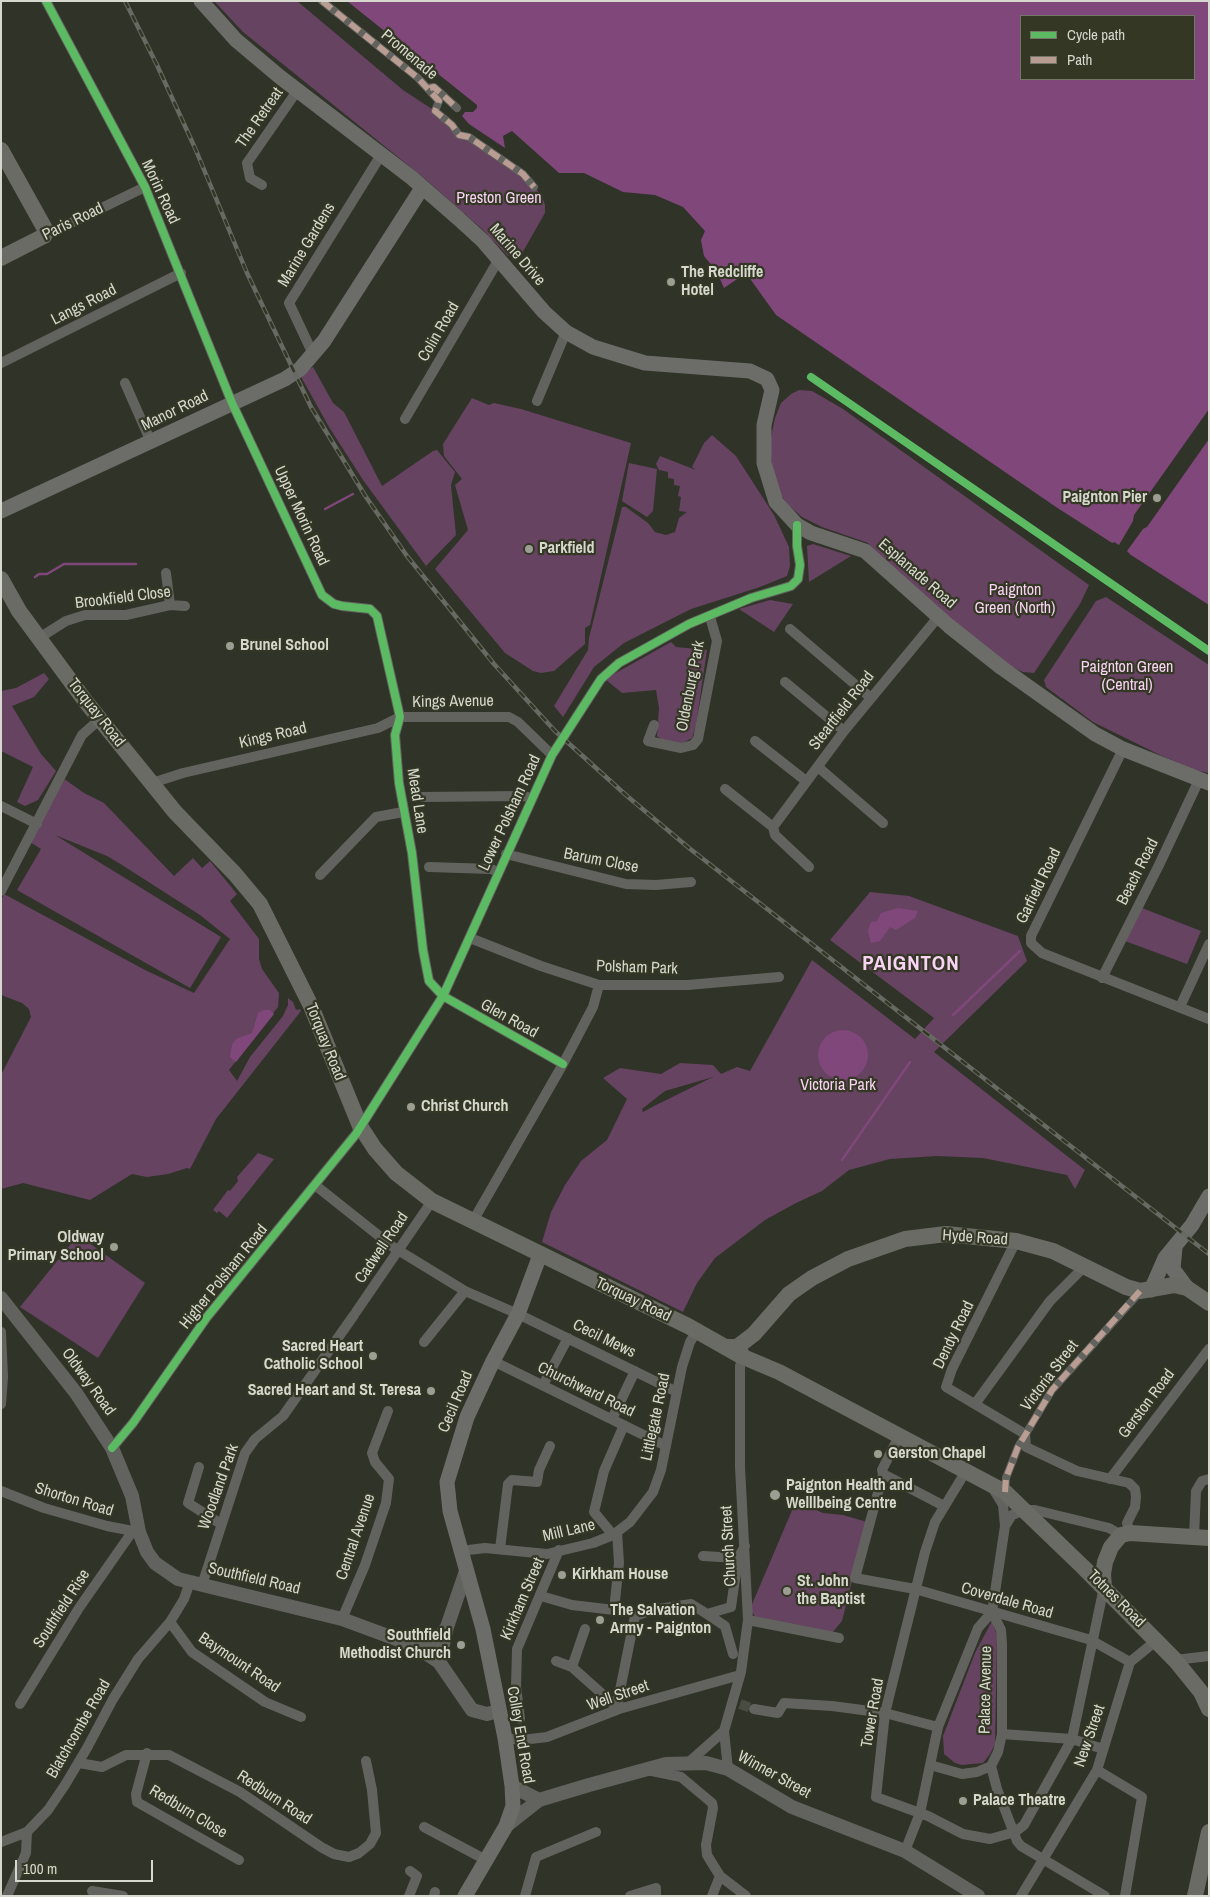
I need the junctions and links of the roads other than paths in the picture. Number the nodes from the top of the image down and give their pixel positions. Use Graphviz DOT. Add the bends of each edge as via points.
graph roads {
  1 [pos="46,1"];
  2 [pos="201,1"];
  3 [pos="322,1"];
  4 [pos="427,88"];
  5 [pos="297,91"];
  6 [pos="457,108"];
  7 [pos="1,150"];
  8 [pos="381,155"];
  9 [pos="262,185"];
  10 [pos="534,187"];
  11 [pos="144,188"];
  12 [pos="422,188"];
  13 [pos="44,236"];
  14 [pos="1,258"];
  15 [pos="498,259"];
  16 [pos="181,273"];
  17 [pos="566,332"];
  18 [pos="313,354"];
  19 [pos="1,363"];
  20 [pos="125,383"];
  21 [pos="772,390"];
  22 [pos="538,401"];
  23 [pos="232,403"];
  24 [pos="405,419"];
  25 [pos="151,442"];
  26 [pos="1,511"];
  27 [pos="797,525"];
  28 [pos="166,573"];
  29 [pos="1,579"];
  30 [pos="170,606"];
  31 [pos="185,606"];
  32 [pos="370,609"];
  33 [pos="939,616"];
  34 [pos="710,617"];
  35 [pos="790,629"];
  36 [pos="39,638"];
  37 [pos="785,682"];
  38 [pos="871,698"];
  39 [pos="100,718"];
  40 [pos="400,718"];
  41 [pos="654,725"];
  42 [pos="844,731"];
  43 [pos="755,741"];
  44 [pos="1123,749"];
  45 [pos="555,752"];
  46 [pos="818,767"];
  47 [pos="806,781"];
  48 [pos="1204,781"];
  49 [pos="152,783"];
  50 [pos="725,789"];
  51 [pos="419,797"];
  52 [pos="531,798"];
  53 [pos="1,806"];
  54 [pos="403,812"];
  55 [pos="883,823"];
  56 [pos="36,824"];
  57 [pos="773,827"];
  58 [pos="506,854"];
  59 [pos="429,867"];
  60 [pos="809,867"];
  61 [pos="498,872"];
  62 [pos="320,875"];
  63 [pos="691,882"];
  64 [pos="1,891"];
  65 [pos="470,938"];
  66 [pos="1209,944"];
  67 [pos="779,978"];
  68 [pos="1102,978"];
  69 [pos="599,985"];
  70 [pos="443,996"];
  71 [pos="1180,1007"];
  72 [pos="1209,1019"];
  73 [pos="563,1064"];
  74 [pos="360,1126"];
  75 [pos="315,1185"];
  76 [pos="1209,1196"];
  77 [pos="432,1201"];
  78 [pos="475,1218"];
  79 [pos="1016,1241"];
  80 [pos="1176,1246"];
  81 [pos="399,1249"];
  82 [pos="540,1255"];
  83 [pos="1085,1266"];
  84 [pos="1187,1288"];
  85 [pos="1146,1290"];
  86 [pos="465,1291"];
  87 [pos="1,1298"];
  88 [pos="1209,1303"];
  89 [pos="355,1314"];
  90 [pos="518,1314"];
  91 [pos="1,1332"];
  92 [pos="697,1332"];
  93 [pos="754,1334"];
  94 [pos="568,1338"];
  95 [pos="424,1342"];
  96 [pos="726,1348"];
  97 [pos="1209,1349"];
  98 [pos="741,1356"];
  99 [pos="493,1361"];
  100 [pos="767,1366"];
  101 [pos="635,1371"];
  102 [pos="543,1385"];
  103 [pos="677,1392"];
  104 [pos="1,1402"];
  105 [pos="975,1404"];
  106 [pos="388,1411"];
  107 [pos="612,1418"];
  108 [pos="624,1425"];
  109 [pos="1025,1434"];
  110 [pos="899,1436"];
  111 [pos="550,1446"];
  112 [pos="666,1446"];
  113 [pos="112,1448"];
  114 [pos="199,1467"];
  115 [pos="966,1471"];
  116 [pos="883,1474"];
  117 [pos="1110,1479"];
  118 [pos="1209,1479"];
  119 [pos="989,1483"];
  120 [pos="1,1491"];
  121 [pos="1008,1495"];
  122 [pos="132,1496"];
  123 [pos="944,1506"];
  124 [pos="643,1507"];
  125 [pos="1025,1510"];
  126 [pos="221,1524"];
  127 [pos="1005,1526"];
  128 [pos="136,1532"];
  129 [pos="615,1534"];
  130 [pos="1126,1534"];
  131 [pos="1201,1537"];
  132 [pos="745,1546"];
  133 [pos="500,1548"];
  134 [pos="559,1550"];
  135 [pos="460,1551"];
  136 [pos="703,1556"];
  137 [pos="738,1558"];
  138 [pos="1105,1562"];
  139 [pos="1084,1567"];
  140 [pos="466,1571"];
  141 [pos="196,1583"];
  142 [pos="1104,1587"];
  143 [pos="915,1589"];
  144 [pos="541,1596"];
  145 [pos="992,1612"];
  146 [pos="707,1614"];
  147 [pos="342,1619"];
  148 [pos="748,1620"];
  149 [pos="170,1622"];
  150 [pos="447,1627"];
  151 [pos="584,1630"];
  152 [pos="839,1638"];
  153 [pos="1091,1640"];
  154 [pos="1156,1640"];
  155 [pos="415,1646"];
  156 [pos="733,1654"];
  157 [pos="1209,1656"];
  158 [pos="1175,1660"];
  159 [pos="556,1661"];
  160 [pos="439,1662"];
  161 [pos="1130,1662"];
  162 [pos="572,1668"];
  163 [pos="740,1675"];
  164 [pos="20,1704"];
  165 [pos="509,1709"];
  166 [pos="618,1709"];
  167 [pos="754,1709"];
  168 [pos="1209,1709"];
  169 [pos="885,1714"];
  170 [pos="302,1717"];
  171 [pos="520,1719"];
  172 [pos="938,1727"];
  173 [pos="724,1732"];
  174 [pos="1002,1734"];
  175 [pos="505,1738"];
  176 [pos="1072,1739"];
  177 [pos="1103,1750"];
  178 [pos="147,1753"];
  179 [pos="366,1761"];
  180 [pos="689,1762"];
  181 [pos="79,1763"];
  182 [pos="930,1765"];
  183 [pos="991,1766"];
  184 [pos="728,1769"];
  185 [pos="646,1770"];
  186 [pos="1096,1770"];
  187 [pos="512,1786"];
  188 [pos="539,1800"];
  189 [pos="920,1813"];
  190 [pos="506,1826"];
  191 [pos="424,1827"];
  192 [pos="26,1832"];
  193 [pos="596,1832"];
  194 [pos="1015,1832"];
  195 [pos="1209,1832"];
  196 [pos="1,1842"];
  197 [pos="905,1852"];
  198 [pos="239,1860"];
  199 [pos="486,1860"];
  200 [pos="1043,1860"];
  201 [pos="410,1871"];
  202 [pos="720,1876"];
  203 [pos="92,1891"];
  204 [pos="8,1896"];
  205 [pos="123,1896"];
  206 [pos="408,1896"];
  207 [pos="465,1896"];
  208 [pos="525,1896"];
  209 [pos="630,1896"];
  210 [pos="656,1896"];
  211 [pos="712,1896"];
  212 [pos="746,1896"];
  213 [pos="978,1896"];
  214 [pos="1021,1896"];
  215 [pos="1105,1896"];
  216 [pos="1125,1896"];
  217 [pos="1195,1896"];
  1 -- 11 [label="street, Morin Road"];
  2 -- 5 [label="main road, Marine Drive" via="236,40"];
  3 -- 4 [label="street, Promenade"];
  4 -- 6 [label="street" via="434,88"];
  4 -- 10 [label="street, Promenade" via="439,101 435,111 460,135 469,137 523,174"];
  5 -- 8 [label="main road, Marine Drive"];
  5 -- 9 [label="street, The Retreat" via="247,163 250,178"];
  7 -- 13 [label="main road" via="42,222"];
  8 -- 12 [label="main road, Marine Drive"];
  8 -- 18 [label="street, Marine Gardens" via="289,303"];
  11 -- 13 [label="street, Paris Road"];
  11 -- 16 [label="street, Morin Road"];
  12 -- 15 [label="main road, Marine Drive" via="460,218"];
  12 -- 18 [label="main road, Manor Road"];
  13 -- 14 [label="main road, Paris Road"];
  15 -- 17 [label="main road, Marine Drive" via="528,295"];
  15 -- 24 [label="street, Colin Road"];
  16 -- 19 [label="street, Langs Road"];
  16 -- 23 [label="street, Morin Road"];
  17 -- 21 [label="main road, Marine Drive" via="593,347 645,363 757,373 767,379"];
  17 -- 22 [label="street"];
  18 -- 23 [label="main road, Manor Road" via="300,369 285,379"];
  20 -- 25 [label="street"];
  21 -- 27 [label="main road, Esplanade Road" via="764,425 764,463 776,502"];
  23 -- 25 [label="main road, Manor Road"];
  23 -- 32 [label="street, Upper Morin Road" via="322,595 334,604"];
  25 -- 26 [label="main road, Manor Road"];
  27 -- 33 [label="main road, Esplanade Road" via="865,551"];
  27 -- 34 [label="street, Lower Polsham Road" via="798,579 791,586 751,598"];
  28 -- 30 [label="street"];
  29 -- 36 [label="main road, Torquay Road"];
  30 -- 31 [label="street, Brookfield Close"];
  30 -- 36 [label="street, Brookfield Close" via="126,615 85,615 66,621"];
  32 -- 40 [label="street, Mead Lane" via="377,616"];
  33 -- 38 [label="street, Steartfield Road"];
  33 -- 44 [label="main road, Esplanade Road" via="1031,689 1095,734"];
  34 -- 41 [label="street, Oldenburg Park" via="717,641 698,739 693,745 680,748 646,746"];
  34 -- 45 [label="street, Lower Polsham Road" via="676,631 619,663 601,679"];
  35 -- 38 [label="street"];
  36 -- 39 [label="main road, Torquay Road"];
  37 -- 42 [label="street"];
  38 -- 42 [label="street, Steartfield Road"];
  39 -- 49 [label="main road, Torquay Road"];
  39 -- 56 [label="street" via="82,735"];
  40 -- 45 [label="street, Kings Avenue" via="508,718 518,722"];
  40 -- 49 [label="street, Kings Road" via="378,728"];
  40 -- 54 [label="street, Mead Lane" via="395,735"];
  42 -- 46 [label="street, Steartfield Road"];
  43 -- 47 [label="street"];
  44 -- 48 [label="main road, Esplanade Road"];
  44 -- 68 [label="street, Garfield Road" via="1031,936 1034,947 1042,953"];
  45 -- 52 [label="street, Lower Polsham Road"];
  46 -- 47 [label="street, Steartfield Road"];
  46 -- 55 [label="street"];
  47 -- 57 [label="street, Steartfield Road"];
  48 -- 68 [label="street, Beach Road"];
  49 -- 74 [label="main road, Torquay Road" via="260,904 311,1006"];
  50 -- 57 [label="street"];
  51 -- 52 [label="street"];
  52 -- 58 [label="street, Lower Polsham Road"];
  53 -- 56 [label="street"];
  54 -- 62 [label="street" via="376,817"];
  54 -- 70 [label="street, Mead Lane" via="412,853 429,981"];
  56 -- 64 [label="street"];
  57 -- 60 [label="street" via="774,835"];
  58 -- 61 [label="street, Lower Polsham Road"];
  58 -- 63 [label="street, Barum Close" via="626,884 656,886"];
  59 -- 61 [label="street"];
  61 -- 65 [label="street, Lower Polsham Road"];
  65 -- 69 [label="street, Polsham Park"];
  65 -- 70 [label="street, Lower Polsham Road"];
  66 -- 71 [label="street"];
  67 -- 69 [label="street, Polsham Park" via="688,985"];
  68 -- 71 [label="street, Garfield Road"];
  69 -- 73 [label="street" via="593,1007"];
  70 -- 73 [label="street, Glen Road"];
  70 -- 74 [label="street, Lower Polsham Road"];
  71 -- 72 [label="street, Garfield Road"];
  73 -- 78 [label="street"];
  74 -- 75 [label="street, Higher Polsham Road"];
  74 -- 77 [label="main road, Torquay Road" via="396,1173"];
  75 -- 81 [label="street, Cecil Mews"];
  75 -- 113 [label="street, Higher Polsham Road" via="207,1317"];
  76 -- 80 [label="main road"];
  77 -- 78 [label="main road, Torquay Road"];
  77 -- 81 [label="street, Cadwell Road"];
  78 -- 82 [label="main road, Torquay Road"];
  79 -- 83 [label="main road, Hyde Road" via="1053,1251"];
  79 -- 93 [label="main road, Hyde Road" via="946,1234 905,1239 866,1252 812,1278 789,1294"];
  79 -- 105 [label="street, Dendy Road" via="946,1387"];
  80 -- 84 [label="main road" via="1173,1269"];
  80 -- 85 [label="main road"];
  81 -- 86 [label="street, Cecil Mews"];
  81 -- 89 [label="street, Cadwell Road"];
  82 -- 90 [label="main road, Cecil Road"];
  82 -- 92 [label="main road, Torquay Road"];
  83 -- 85 [label="main road, Hyde Road" via="1126,1287"];
  83 -- 105 [label="street" via="1050,1301"];
  84 -- 85 [label="main road" via="1174,1285"];
  84 -- 88 [label="main road"];
  85 -- 109 [label="street, Victoria Street" via="1052,1390"];
  86 -- 90 [label="street, Cecil Mews"];
  86 -- 95 [label="street"];
  87 -- 113 [label="street, Oldway Road" via="80,1398"];
  89 -- 126 [label="street, Woodland Park" via="283,1416 249,1446"];
  90 -- 94 [label="street, Cecil Mews"];
  90 -- 99 [label="main road, Cecil Road"];
  91 -- 104 [label="street"];
  92 -- 96 [label="main road, Torquay Road"];
  92 -- 103 [label="street, Littlegate Road" via="690,1342"];
  93 -- 96 [label="main road, Hyde Road" via="737,1347"];
  93 -- 98 [label="street, Hyde Road"];
  93 -- 100 [label="main road" via="756,1353"];
  94 -- 101 [label="street, Cecil Mews"];
  94 -- 102 [label="street"];
  96 -- 98 [label="main road, Torquay Road"];
  97 -- 117 [label="street, Gerston Road"];
  98 -- 100 [label="main road, Torquay Road"];
  98 -- 132 [label="street, Church Street" via="740,1467"];
  99 -- 102 [label="street, Churchward Road"];
  99 -- 135 [label="main road, Cecil Road" via="467,1417 447,1482 448,1502"];
  100 -- 110 [label="main road, Torquay Road"];
  101 -- 103 [label="street, Cecil Mews"];
  101 -- 107 [label="street"];
  102 -- 107 [label="street, Churchward Road"];
  103 -- 112 [label="street, Littlegate Road"];
  105 -- 109 [label="street, Dendy Road"];
  106 -- 147 [label="street, Central Avenue" via="372,1454 374,1462 390,1479 386,1503"];
  107 -- 108 [label="street, Churchward Road"];
  108 -- 112 [label="street, Churchward Road"];
  108 -- 129 [label="street" via="604,1471 594,1512"];
  109 -- 117 [label="street" via="1026,1448 1078,1471"];
  109 -- 121 [label="street, Victoria Street" via="1006,1478"];
  110 -- 115 [label="main road, Torquay Road"];
  110 -- 116 [label="street"];
  111 -- 133 [label="street" via="536,1482 512,1480 508,1484"];
  112 -- 124 [label="street, Littlegate Road" via="653,1492"];
  113 -- 122 [label="street, Oldway Road"];
  114 -- 126 [label="street" via="188,1503"];
  115 -- 119 [label="main road, Torquay Road"];
  115 -- 123 [label="street, Tower Road"];
  116 -- 123 [label="street"];
  116 -- 143 [label="street, Coverdale Road" via="855,1578"];
  117 -- 130 [label="street" via="1129,1483 1134,1489 1135,1507 1127,1523"];
  118 -- 131 [label="street" via="1202,1480 1196,1491"];
  119 -- 121 [label="main road, Torquay Road"];
  119 -- 127 [label="street, Palace Avenue" via="1003,1505"];
  120 -- 128 [label="street, Shorton Road" via="44,1508"];
  121 -- 125 [label="main road, Totnes Road"];
  122 -- 128 [label="street, Southfield Road"];
  123 -- 143 [label="street, Tower Road" via="935,1522"];
  124 -- 129 [label="street, Mill Lane"];
  125 -- 127 [label="street" via="1012,1515"];
  125 -- 130 [label="street"];
  125 -- 139 [label="main road, Totnes Road"];
  126 -- 141 [label="street, Woodland Park"];
  127 -- 145 [label="street, Palace Avenue"];
  128 -- 141 [label="street, Southfield Road" via="155,1563 178,1578"];
  128 -- 164 [label="street, Southfield Rise" via="79,1608"];
  129 -- 134 [label="street, Mill Lane" via="593,1543"];
  129 -- 144 [label="street" via="619,1563 614,1610 572,1605"];
  130 -- 131 [label="main road"];
  130 -- 138 [label="main road" via="1111,1547"];
  132 -- 137 [label="street"];
  132 -- 148 [label="street, Church Street"];
  133 -- 134 [label="street, Mill Lane" via="547,1554"];
  133 -- 135 [label="street, Mill Lane"];
  134 -- 144 [label="street, Kirkham Street"];
  135 -- 140 [label="main road, Cecil Road"];
  136 -- 137 [label="street"];
  137 -- 146 [label="street" via="731,1607"];
  138 -- 139 [label="main road"];
  138 -- 142 [label="main road"];
  139 -- 142 [label="main road, Totnes Road"];
  140 -- 150 [label="street"];
  140 -- 165 [label="main road, Colley End Road"];
  141 -- 147 [label="street, Southfield Road"];
  141 -- 149 [label="street, Blatchcombe Road"];
  142 -- 153 [label="street"];
  142 -- 154 [label="main road, Totnes Road"];
  143 -- 145 [label="street, Coverdale Road"];
  143 -- 169 [label="street, Tower Road"];
  144 -- 165 [label="street, Kirkham Street" via="517,1649 516,1686"];
  145 -- 153 [label="street, Coverdale Road"];
  145 -- 172 [label="street, Palace Avenue" via="978,1628"];
  145 -- 174 [label="street, Palace Avenue" via="1001,1630"];
  146 -- 156 [label="street" via="725,1626"];
  146 -- 166 [label="street" via="691,1604 635,1616"];
  147 -- 155 [label="street, Southfield Road"];
  148 -- 152 [label="street"];
  148 -- 163 [label="street, Church Street"];
  149 -- 170 [label="street, Baymount Road" via="192,1652 265,1702"];
  149 -- 181 [label="street, Blatchcombe Road" via="138,1659"];
  150 -- 155 [label="street" via="439,1638"];
  150 -- 160 [label="street"];
  151 -- 162 [label="street"];
  153 -- 161 [label="street, Coverdale Road"];
  153 -- 176 [label="street"];
  154 -- 158 [label="main road, Totnes Road"];
  154 -- 161 [label="street"];
  155 -- 160 [label="street, Southfield Road"];
  157 -- 158 [label="street"];
  158 -- 168 [label="main road, Totnes Road" via="1201,1692"];
  159 -- 162 [label="street"];
  160 -- 165 [label="street, Southfield Road" via="472,1710 487,1714"];
  161 -- 177 [label="street, New Street"];
  162 -- 166 [label="street"];
  163 -- 166 [label="street, Well Street"];
  163 -- 173 [label="street, Church Street" via="736,1703"];
  165 -- 171 [label="street, Kirkham Street"];
  165 -- 175 [label="main road, Colley End Road"];
  166 -- 175 [label="street, Well Street" via="546,1737"];
  167 -- 169 [label="street" via="778,1713 784,1703"];
  169 -- 172 [label="street"];
  169 -- 189 [label="street, Tower Road" via="876,1797"];
  172 -- 182 [label="street, Palace Avenue"];
  173 -- 180 [label="street"];
  173 -- 184 [label="street, Church Street"];
  174 -- 176 [label="street"];
  174 -- 183 [label="street, Palace Avenue"];
  175 -- 187 [label="main road, Colley End Road"];
  176 -- 177 [label="street"];
  176 -- 194 [label="street" via="1024,1824"];
  177 -- 186 [label="street, New Street"];
  178 -- 179 [label="street, Redburn Road" via="169,1754 240,1792 321,1847 350,1857 370,1844 376,1833"];
  178 -- 181 [label="street, Redburn Road" via="126,1755 102,1767"];
  178 -- 198 [label="street, Redburn Close" via="136,1794 137,1802"];
  180 -- 184 [label="street, Winner Street"];
  180 -- 185 [label="street, Winner Street"];
  181 -- 192 [label="street, Blatchcombe Road" via="48,1810"];
  182 -- 183 [label="street" via="962,1774"];
  182 -- 189 [label="street, Palace Avenue"];
  183 -- 194 [label="street"];
  184 -- 197 [label="street, Winner Street" via="792,1807"];
  185 -- 188 [label="street, Winner Street"];
  185 -- 202 [label="street" via="681,1777 712,1803 706,1850"];
  186 -- 200 [label="street, New Street"];
  186 -- 216 [label="street" via="1142,1797"];
  187 -- 188 [label="street"];
  187 -- 190 [label="main road, Colley End Road" via="513,1806"];
  188 -- 190 [label="street, Winner Street"];
  189 -- 194 [label="street" via="963,1834 990,1840"];
  189 -- 197 [label="street, Palace Avenue"];
  190 -- 199 [label="main road, Colley End Road"];
  191 -- 199 [label="street"];
  192 -- 196 [label="street"];
  192 -- 204 [label="street" via="26,1853"];
  193 -- 208 [label="street" via="536,1857"];
  194 -- 200 [label="street" via="1022,1846"];
  195 -- 217 [label="main road"];
  197 -- 213 [label="street, Winner Street"];
  199 -- 207 [label="main road, Colley End Road"];
  200 -- 214 [label="street, New Street"];
  200 -- 215 [label="street"];
  201 -- 206 [label="street" via="418,1876"];
  202 -- 211 [label="street"];
  202 -- 212 [label="street"];
  203 -- 205 [label="street"];
  209 -- 210 [label="street" via="656,1888"];
}
